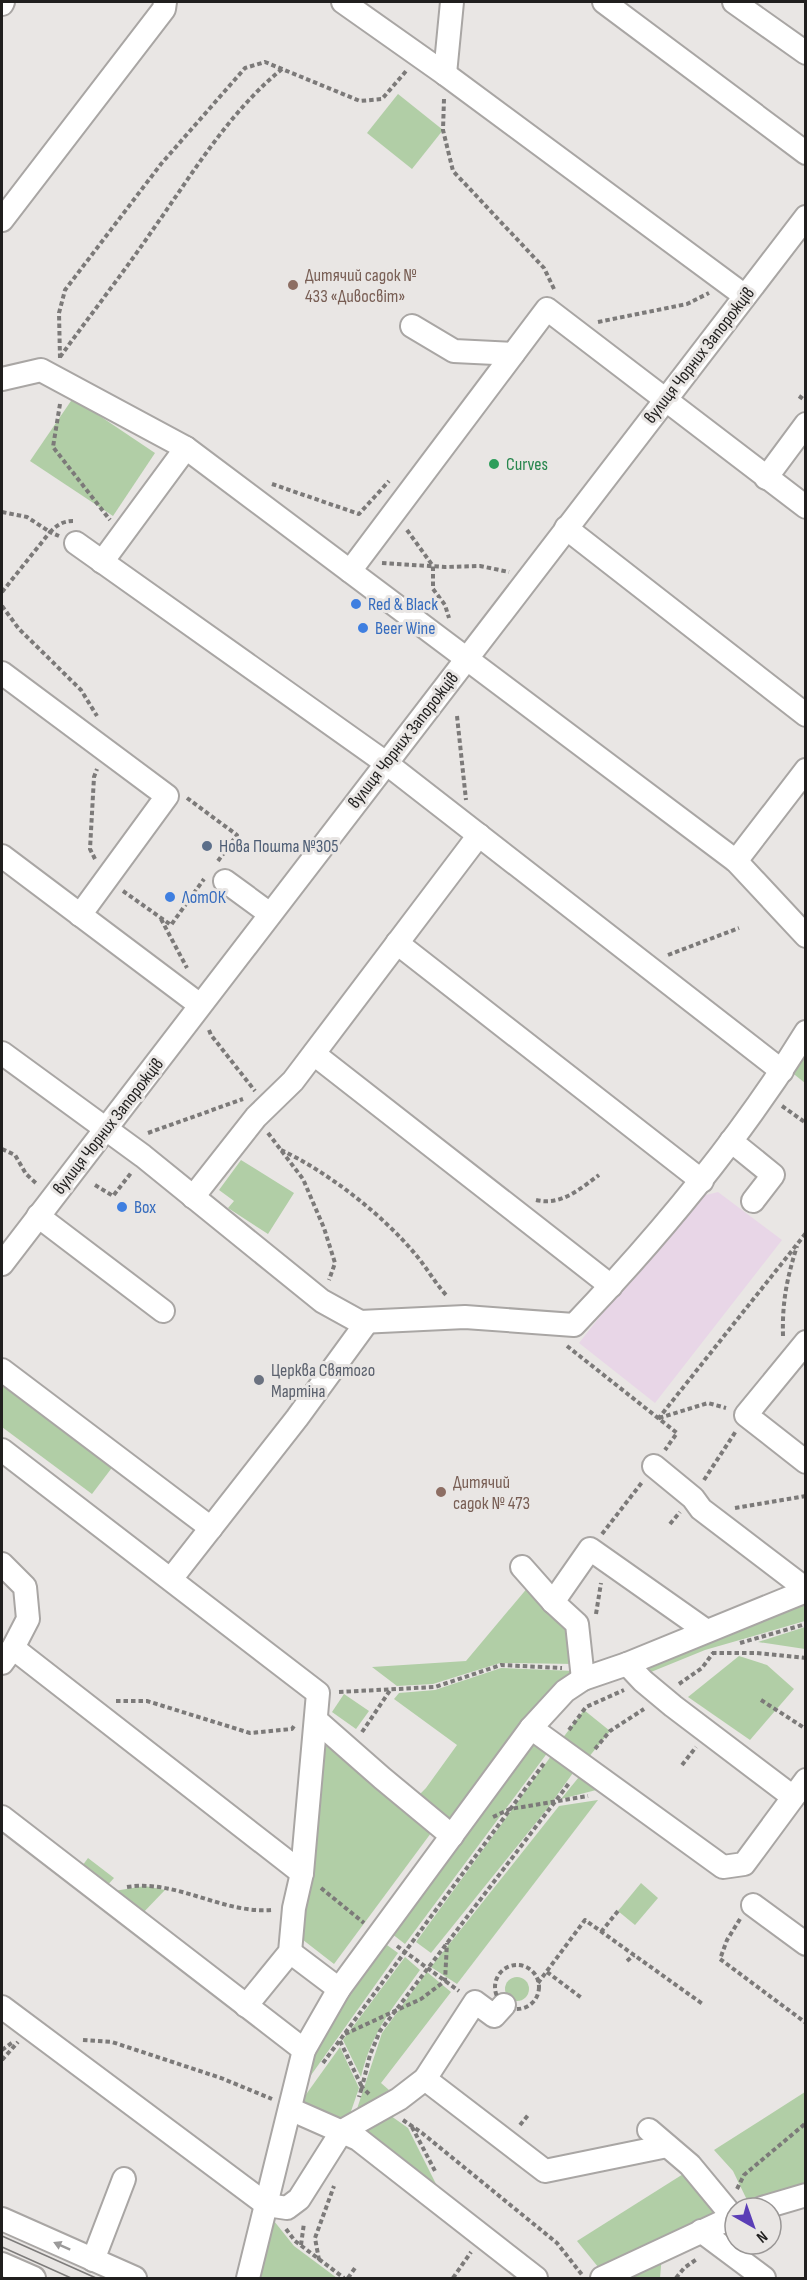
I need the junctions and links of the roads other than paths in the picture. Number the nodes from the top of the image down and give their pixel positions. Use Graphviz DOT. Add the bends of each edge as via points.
graph roads {
  1 [pos="165,2"];
  2 [pos="342,2"];
  3 [pos="452,2"];
  4 [pos="604,2"];
  5 [pos="734,2"];
  6 [pos="806,53"];
  7 [pos="444,74"];
  8 [pos="806,153"];
  9 [pos="806,217"];
  10 [pos="2,220"];
  11 [pos="737,289"];
  12 [pos="411,326"];
  13 [pos="513,354"];
  14 [pos="2,379"];
  15 [pos="665,400"];
  16 [pos="806,424"];
  17 [pos="186,448"];
  18 [pos="766,478"];
  19 [pos="806,507"];
  20 [pos="566,528"];
  21 [pos="77,532"];
  22 [pos="102,562"];
  23 [pos="353,567"];
  24 [pos="466,660"];
  25 [pos="2,673"];
  26 [pos="806,715"];
  27 [pos="386,763"];
  28 [pos="806,770"];
  29 [pos="474,831"];
  30 [pos="2,856"];
  31 [pos="736,861"];
  32 [pos="217,871"];
  33 [pos="270,914"];
  34 [pos="80,915"];
  35 [pos="806,936"];
  36 [pos="397,943"];
  37 [pos="200,1005"];
  38 [pos="806,1032"];
  39 [pos="2,1053"];
  40 [pos="314,1054"];
  41 [pos="782,1071"];
  42 [pos="106,1129"];
  43 [pos="731,1141"];
  44 [pos="702,1181"];
  45 [pos="194,1197"];
  46 [pos="753,1201"];
  47 [pos="38,1216"];
  48 [pos="2,1264"];
  49 [pos="611,1286"];
  50 [pos="164,1311"];
  51 [pos="367,1322"];
  52 [pos="806,1342"];
  53 [pos="2,1370"];
  54 [pos="2,1450"];
  55 [pos="806,1462"];
  56 [pos="654,1466"];
  57 [pos="211,1528"];
  58 [pos="2,1564"];
  59 [pos="522,1567"];
  60 [pos="171,1579"];
  61 [pos="806,1590"];
  62 [pos="553,1602"];
  63 [pos="705,1630"];
  64 [pos="7,1655"];
  65 [pos="627,1664"];
  66 [pos="582,1674"];
  67 [pos="307,1720"];
  68 [pos="531,1728"];
  69 [pos="799,1788"];
  70 [pos="3,1823"];
  71 [pos="452,1836"];
  72 [pos="302,1873"];
  73 [pos="753,1905"];
  74 [pos="806,1944"];
  75 [pos="290,1952"];
  76 [pos="339,1989"];
  77 [pos="504,2005"];
  78 [pos="246,2006"];
  79 [pos="2,2007"];
  80 [pos="304,2050"];
  81 [pos="425,2079"];
  82 [pos="290,2109"];
  83 [pos="649,2130"];
  84 [pos="342,2131"];
  85 [pos="667,2146"];
  86 [pos="124,2179"];
  87 [pos="806,2195"];
  88 [pos="783,2202"];
  89 [pos="723,2204"];
  90 [pos="267,2205"];
  91 [pos="723,2218"];
  92 [pos="2,2219"];
  93 [pos="700,2231"];
  94 [pos="93,2260"];
  95 [pos="2,2264"];
  96 [pos="34,2278"];
  97 [pos="135,2278"];
  98 [pos="248,2278"];
  99 [pos="536,2278"];
  100 [pos="602,2278"];
  101 [pos="764,2278"];
  1 -- 10 [label="street" via="164,9"];
  2 -- 7 [label="street"];
  3 -- 7 [label="street"];
  4 -- 8 [label="street"];
  5 -- 6 [label="street"];
  7 -- 11 [label="street"];
  9 -- 11 [label="street, вулиця Чорних Запорожців"];
  11 -- 15 [label="street, вулиця Чорних Запорожців"];
  12 -- 13 [label="street" via="454,351"];
  13 -- 15 [label="street" via="547,309"];
  13 -- 23 [label="street"];
  14 -- 17 [label="street" via="41,370"];
  15 -- 18 [label="street"];
  15 -- 20 [label="street, вулиця Чорних Запорожців"];
  16 -- 18 [label="street"];
  17 -- 22 [label="street"];
  17 -- 23 [label="street"];
  18 -- 19 [label="street"];
  20 -- 24 [label="street, вулиця Чорних Запорожців"];
  20 -- 26 [label="street"];
  21 -- 22 [label="street"];
  22 -- 27 [label="street"];
  23 -- 24 [label="street"];
  24 -- 27 [label="street, вулиця Чорних Запорожців"];
  24 -- 31 [label="street"];
  25 -- 34 [label="street" via="167,796"];
  27 -- 29 [label="street"];
  27 -- 33 [label="street, вулиця Чорних Запорожців"];
  28 -- 31 [label="street"];
  29 -- 36 [label="street"];
  29 -- 41 [label="street"];
  30 -- 34 [label="street"];
  31 -- 35 [label="street"];
  32 -- 33 [label="street"];
  33 -- 37 [label="street, вулиця Чорних Запорожців"];
  34 -- 37 [label="street"];
  36 -- 40 [label="street"];
  36 -- 44 [label="street"];
  37 -- 42 [label="street, вулиця Чорних Запорожців"];
  38 -- 41 [label="street"];
  39 -- 42 [label="street"];
  40 -- 45 [label="street" via="256,1117"];
  40 -- 49 [label="street"];
  41 -- 43 [label="street"];
  42 -- 45 [label="street" via="142,1146"];
  42 -- 47 [label="street, вулиця Чорних Запорожців"];
  43 -- 44 [label="street"];
  43 -- 46 [label="street" via="773,1175"];
  44 -- 49 [label="street"];
  45 -- 51 [label="street" via="322,1301"];
  47 -- 48 [label="street, вулиця Чорних Запорожців"];
  47 -- 50 [label="street"];
  49 -- 51 [label="street" via="574,1325 465,1317"];
  51 -- 57 [label="street"];
  52 -- 55 [label="street" via="746,1415"];
  53 -- 57 [label="street"];
  54 -- 60 [label="street"];
  56 -- 61 [label="street"];
  57 -- 60 [label="street"];
  58 -- 64 [label="street" via="25,1587 28,1619"];
  59 -- 62 [label="street"];
  60 -- 67 [label="street" via="318,1693"];
  61 -- 63 [label="street"];
  62 -- 63 [label="street" via="590,1549"];
  62 -- 66 [label="street" via="577,1624"];
  63 -- 65 [label="street"];
  64 -- 72 [label="street" via="82,1701"];
  65 -- 66 [label="street"];
  65 -- 69 [label="street" via="651,1688"];
  66 -- 68 [label="street"];
  67 -- 71 [label="street"];
  67 -- 72 [label="street"];
  68 -- 69 [label="street" via="723,1867 744,1864"];
  68 -- 71 [label="street"];
  70 -- 78 [label="street"];
  71 -- 76 [label="street"];
  72 -- 75 [label="street"];
  73 -- 74 [label="street"];
  75 -- 76 [label="street"];
  75 -- 78 [label="street"];
  76 -- 80 [label="street"];
  77 -- 81 [label="street" via="494,2016 475,2002"];
  78 -- 80 [label="street"];
  79 -- 90 [label="street"];
  80 -- 82 [label="street"];
  81 -- 84 [label="street"];
  81 -- 85 [label="street" via="545,2171"];
  82 -- 84 [label="street"];
  82 -- 90 [label="street"];
  83 -- 85 [label="street"];
  84 -- 90 [label="street" via="298,2199 287,2208"];
  84 -- 99 [label="street" via="358,2139"];
  85 -- 89 [label="street" via="690,2165"];
  86 -- 94 [label="street"];
  87 -- 88 [label="street"];
  90 -- 98 [label="street"];
  91 -- 93 [label="street"];
  94 -- 92 [label="street, one-way"];
  93 -- 100 [label="street"];
  93 -- 101 [label="street"];
  94 -- 97 [label="street"];
  95 -- 96 [label="street"];
}
